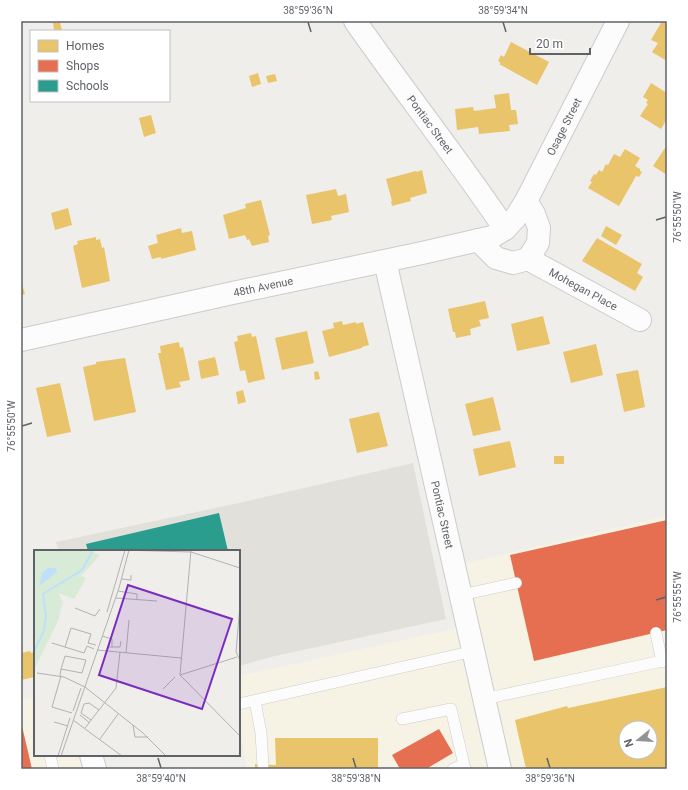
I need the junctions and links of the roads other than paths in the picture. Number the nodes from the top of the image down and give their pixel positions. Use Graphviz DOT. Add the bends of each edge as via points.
graph roads {
  1 [pos="355,21"];
  2 [pos="618,21"];
  3 [pos="526,201"];
  4 [pos="505,229"];
  5 [pos="478,240"];
  6 [pos="528,259"];
  7 [pos="385,261"];
  8 [pos="640,320"];
  9 [pos="21,340"];
  10 [pos="516,583"];
  11 [pos="461,595"];
  12 [pos="656,633"];
  13 [pos="474,651"];
  14 [pos="664,661"];
  15 [pos="484,699"];
  16 [pos="255,701"];
  17 [pos="240,704"];
  18 [pos="402,719"];
  19 [pos="50,756"];
  20 [pos="92,756"];
  21 [pos="263,765"];
  22 [pos="465,767"];
  23 [pos="53,769"];
  24 [pos="95,769"];
  25 [pos="453,769"];
  26 [pos="500,769"];
  1 -- 4 [label="street, Pontiac Street"];
  2 -- 3 [label="street, Osage Street"];
  3 -- 4 [label="street, Osage Street"];
  3 -- 6 [label="street" via="539,228 538,243"];
  4 -- 5 [label="street, 48th Avenue"];
  5 -- 6 [label="street" via="496,258 513,264"];
  5 -- 7 [label="street, 48th Avenue"];
  6 -- 8 [label="street, Mohegan Place"];
  7 -- 9 [label="street, 48th Avenue"];
  7 -- 11 [label="street, Pontiac Street"];
  10 -- 11 [label="lane"];
  11 -- 13 [label="street, Pontiac Street"];
  12 -- 14 [label="lane"];
  13 -- 15 [label="street, Pontiac Street"];
  13 -- 16 [label="lane"];
  14 -- 15 [label="lane"];
  15 -- 26 [label="street, Pontiac Street"];
  16 -- 17 [label="lane"];
  16 -- 21 [label="lane"];
  18 -- 22 [label="lane" via="451,709"];
  19 -- 23 [label="lane"];
  20 -- 24 [label="street"];
  22 -- 25 [label="lane"];
}
